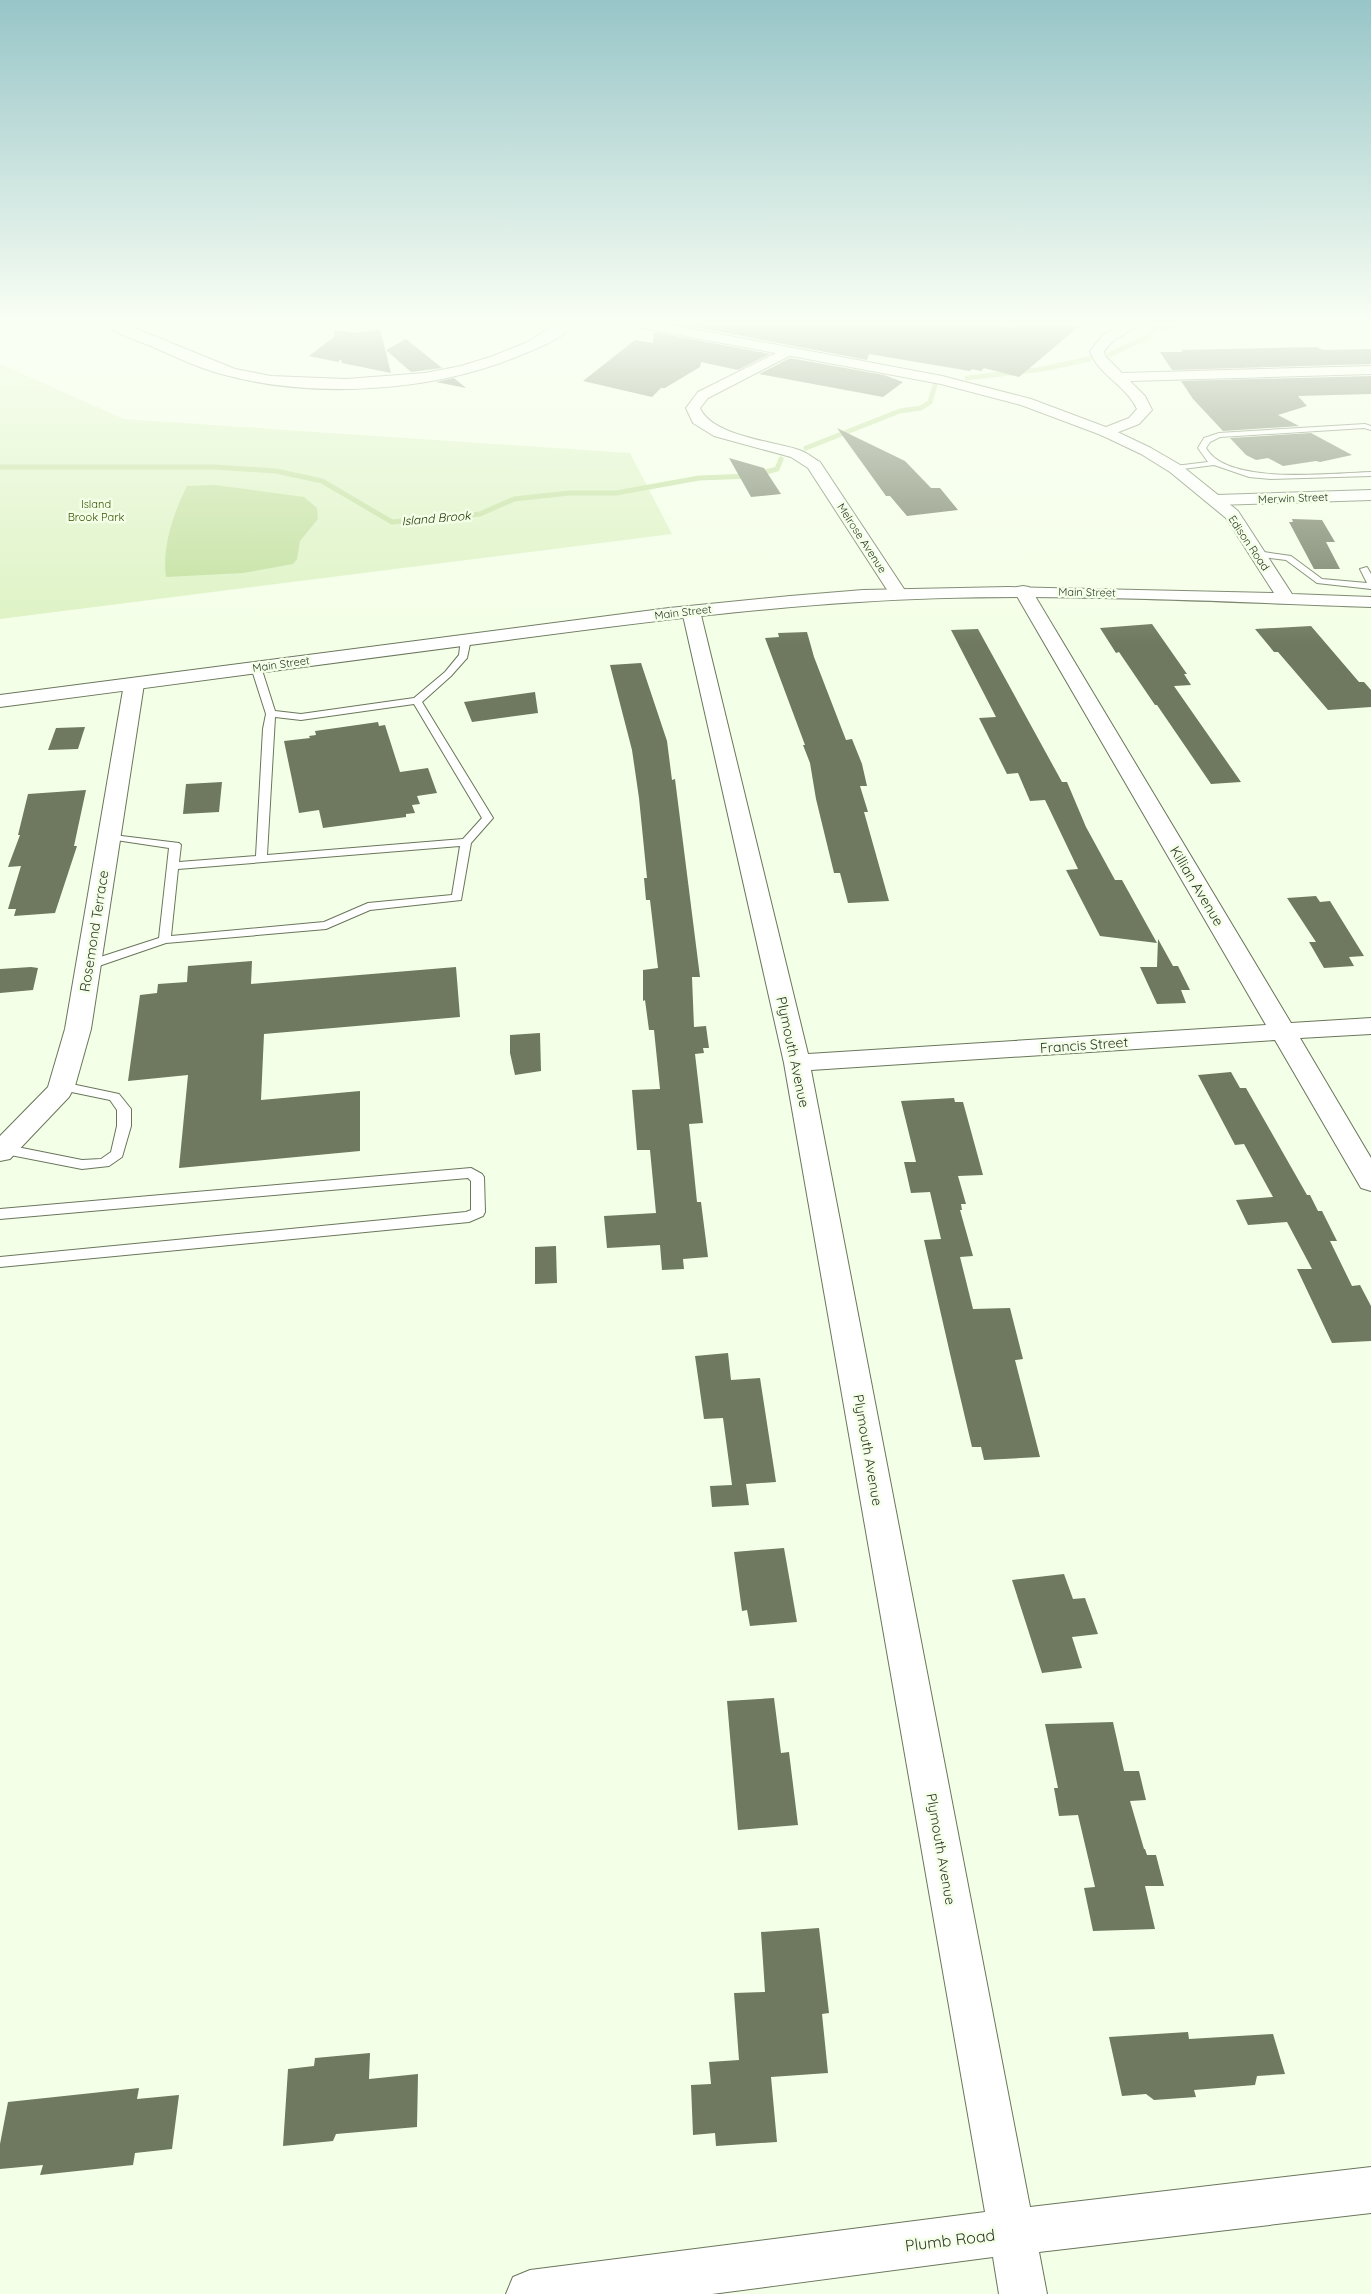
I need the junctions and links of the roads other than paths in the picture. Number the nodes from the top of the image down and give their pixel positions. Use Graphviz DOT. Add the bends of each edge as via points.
graph roads {
  1 [pos="716,430"];
  2 [pos="1101,430"];
  3 [pos="1111,430"];
  4 [pos="1275,430"];
  5 [pos="1106,432"];
  6 [pos="1215,463"];
  7 [pos="1175,468"];
  8 [pos="1371,474"];
  9 [pos="1371,496"];
  10 [pos="1216,500"];
  11 [pos="1257,554"];
  12 [pos="1364,569"];
  13 [pos="1371,584"];
  14 [pos="1023,591"];
  15 [pos="899,594"];
  16 [pos="1286,598"];
  17 [pos="1367,610"];
  18 [pos="691,611"];
  19 [pos="466,639"];
  20 [pos="256,667"];
  21 [pos="134,684"];
  22 [pos="0,701"];
  23 [pos="417,702"];
  24 [pos="271,714"];
  25 [pos="110,836"];
  26 [pos="466,842"];
  27 [pos="261,858"];
  28 [pos="172,866"];
  29 [pos="164,940"];
  30 [pos="89,965"];
  31 [pos="1371,1026"];
  32 [pos="1283,1032"];
  33 [pos="797,1063"];
  34 [pos="62,1086"];
  35 [pos="1,1151"];
  36 [pos="1371,1181"];
  37 [pos="0,1214"];
  38 [pos="0,1262"];
  39 [pos="1371,2190"];
  40 [pos="1011,2232"];
  41 [pos="530,2294"];
  42 [pos="1023,2294"];
  1 -- 15 [label="street, Melrose Avenue" via="796,454 814,465"];
  2 -- 5 [label="street, Edison Road"];
  3 -- 5 [label="street"];
  4 -- 6 [label="lane" via="1232,432 1207,440 1202,448 1207,458"];
  5 -- 7 [label="street, Edison Road"];
  6 -- 7 [label="lane"];
  6 -- 8 [label="lane" via="1250,475 1271,477"];
  7 -- 10 [label="street, Edison Road"];
  9 -- 10 [label="street, Merwin Street"];
  10 -- 11 [label="street, Edison Road" via="1232,515"];
  11 -- 13 [label="lane" via="1288,558 1320,581"];
  11 -- 16 [label="street, Edison Road"];
  12 -- 13 [label="lane"];
  14 -- 15 [label="street, Main Street"];
  14 -- 16 [label="street, Main Street"];
  14 -- 32 [label="street, Killian Avenue"];
  15 -- 18 [label="street, Main Street"];
  16 -- 17 [label="street, Main Street" via="1335,601"];
  18 -- 19 [label="street, Main Street"];
  18 -- 33 [label="street, Plymouth Avenue"];
  19 -- 20 [label="street, Main Street"];
  19 -- 23 [label="lane" via="464,656"];
  20 -- 21 [label="street, Main Street"];
  20 -- 24 [label="lane"];
  21 -- 22 [label="street, Main Street"];
  21 -- 25 [label="street, Rosemond Terrace"];
  23 -- 24 [label="lane" via="301,718"];
  23 -- 26 [label="lane" via="488,818"];
  24 -- 27 [label="lane"];
  25 -- 28 [label="lane" via="175,845"];
  25 -- 30 [label="street, Rosemond Terrace"];
  26 -- 27 [label="lane"];
  26 -- 29 [label="lane" via="457,898 368,907 326,925"];
  27 -- 28 [label="lane"];
  28 -- 29 [label="lane"];
  29 -- 30 [label="lane"];
  30 -- 34 [label="street, Rosemond Terrace" via="78,1029"];
  31 -- 32 [label="street, Francis Street"];
  32 -- 33 [label="street, Francis Street"];
  32 -- 36 [label="street, Killian Avenue"];
  33 -- 40 [label="street, Plymouth Avenue"];
  34 -- 35 [label="street, Rosemond Terrace"];
  34 -- 35 [label="lane" via="114,1097 124,1109 124,1126 117,1154 105,1162 91,1164"];
  37 -- 38 [label="lane" via="471,1173 478,1181 478,1212 469,1217"];
  39 -- 40 [label="street, Plumb Road"];
  40 -- 41 [label="street, Plumb Road"];
  40 -- 42 [label="street, Plymouth Avenue"];
}
